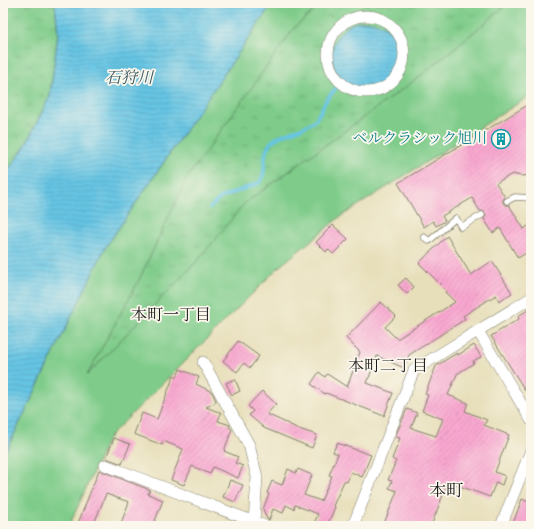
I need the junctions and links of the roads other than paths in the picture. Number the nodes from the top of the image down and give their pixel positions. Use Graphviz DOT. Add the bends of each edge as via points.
graph roads {
  1 [pos="367,16"];
  2 [pos="531,198"];
  3 [pos="507,201"];
  4 [pos="482,215"];
  5 [pos="424,237"];
  6 [pos="531,298"];
  7 [pos="478,331"];
  8 [pos="203,362"];
  9 [pos="531,420"];
  10 [pos="531,450"];
  11 [pos="105,465"];
  12 [pos="260,524"];
  13 [pos="353,526"];
  14 [pos="501,526"];
  1 -- 1 [label="street" via="353,18 341,25 333,36 328,53 334,76 344,86 363,93 383,89 396,80 402,69 405,53 403,42 390,24 380,18"];
  2 -- 3 [label="lane" via="515,197"];
  4 -- 5 [label="lane" via="461,227 456,218 428,241"];
  6 -- 7 [label="street"];
  7 -- 9 [label="street"];
  7 -- 13 [label="street" via="414,370"];
  8 -- 12 [label="street" via="249,445 257,477"];
  10 -- 14 [label="street"];
  11 -- 12 [label="street"];
}
